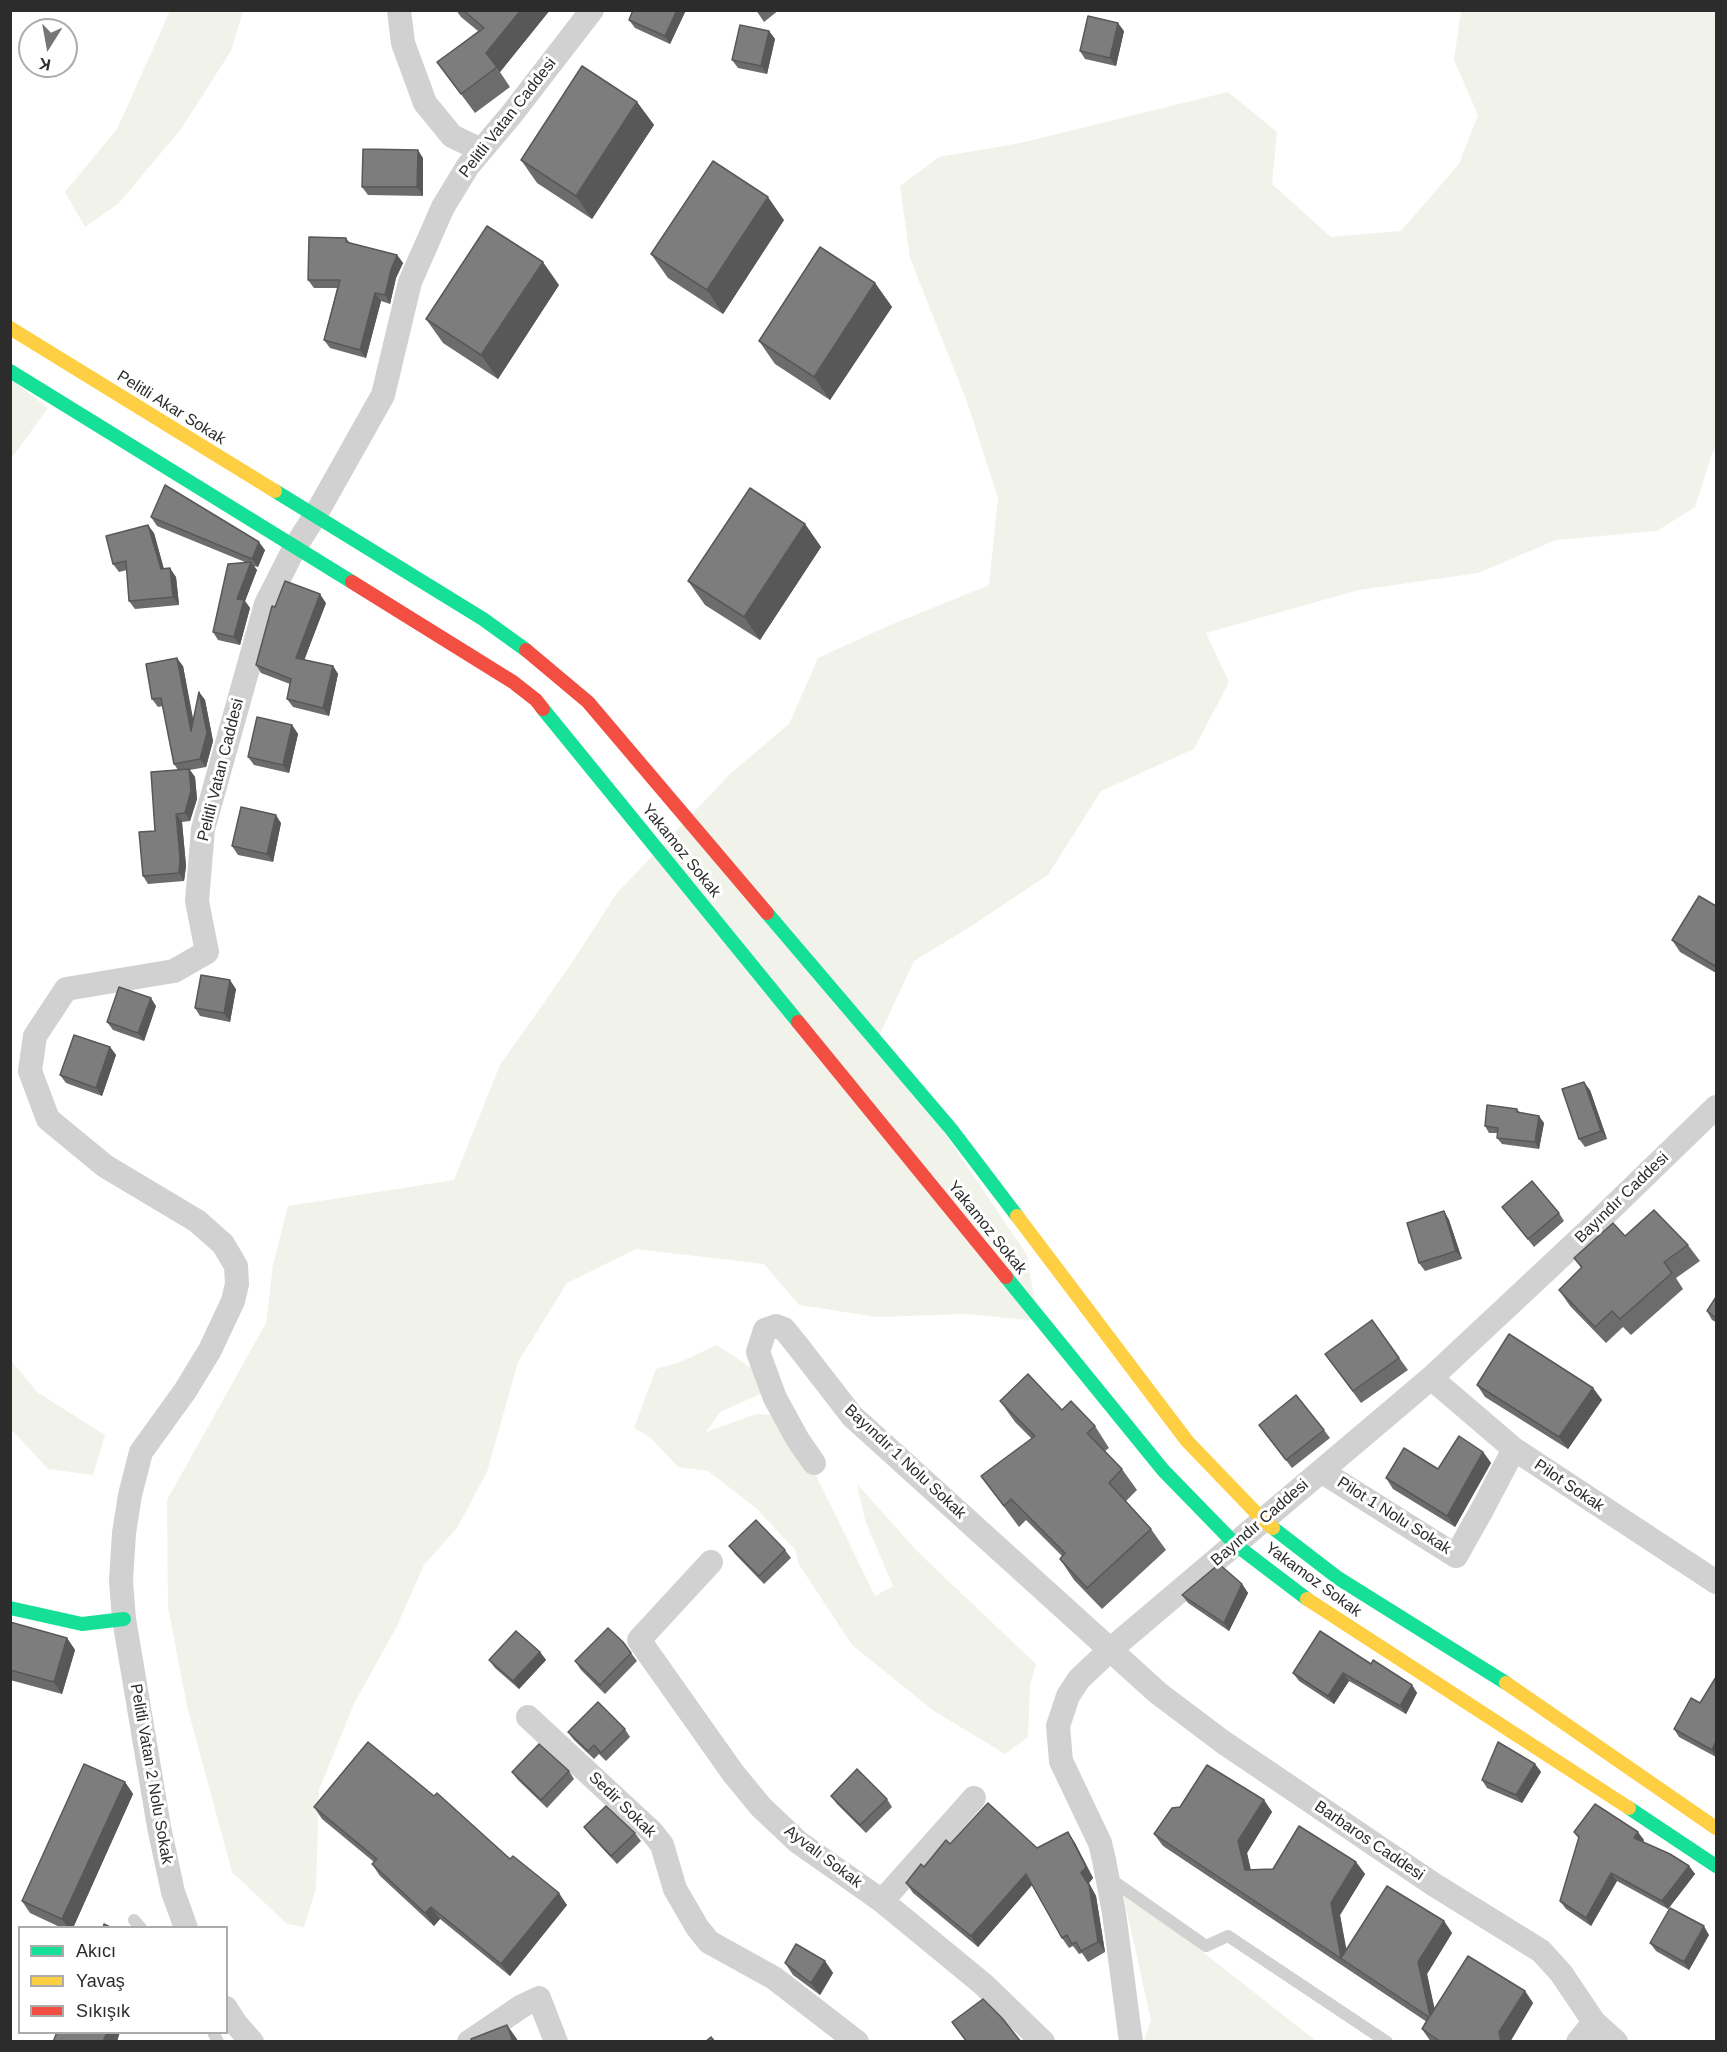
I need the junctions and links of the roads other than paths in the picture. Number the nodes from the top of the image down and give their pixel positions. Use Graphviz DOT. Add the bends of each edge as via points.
graph roads {
  1 [pos="399,10"];
  2 [pos="592,10"];
  3 [pos="481,150"];
  4 [pos="10,328"];
  5 [pos="10,371"];
  6 [pos="315,516"];
  7 [pos="295,547"];
  8 [pos="1716,1107"];
  9 [pos="1431,1378"];
  10 [pos="1514,1449"];
  11 [pos="814,1463"];
  12 [pos="1321,1471"];
  13 [pos="1263,1520"];
  14 [pos="1236,1545"];
  15 [pos="711,1562"];
  16 [pos="1716,1582"];
  17 [pos="10,1608"];
  18 [pos="124,1619"];
  19 [pos="1110,1650"];
  20 [pos="528,1717"];
  21 [pos="974,1798"];
  22 [pos="1716,1828"];
  23 [pos="1716,1866"];
  24 [pos="1108,1877"];
  25 [pos="882,1901"];
  26 [pos="185,1926"];
  27 [pos="228,2011"];
  28 [pos="1594,2022"];
  29 [pos="252,2042"];
  30 [pos="469,2042"];
  31 [pos="556,2042"];
  32 [pos="857,2042"];
  33 [pos="1043,2042"];
  34 [pos="1131,2042"];
  35 [pos="1388,2042"];
  36 [pos="1578,2042"];
  37 [pos="1616,2042"];
  1 -- 3 [label="street" via="403,43 425,103 452,136"];
  2 -- 3 [label="street, Pelitli Vatan Caddesi"];
  3 -- 6 [label="street, Pelitli Vatan Caddesi" via="443,207 410,282 383,395"];
  4 -- 6 [label="main road, Pelitli Akar Sokak"];
  5 -- 7 [label="main road"];
  6 -- 7 [label="street, Pelitli Vatan Caddesi"];
  6 -- 13 [label="main road, Yakamoz Sokak" via="483,619 588,702 951,1129 1187,1442"];
  7 -- 14 [label="main road, Yakamoz Sokak" via="536,700 1162,1470"];
  7 -- 18 [label="street, Pelitli Vatan Caddesi" via="266,604 203,829 196,901 207,952 174,971 66,989 35,1036 30,1071 48,1119 105,1166 197,1221 224,1244 236,1266 233,1301 210,1350 141,1452 124,1533"];
  8 -- 9 [label="street, Bayındır Caddesi"];
  9 -- 10 [label="street, Pilot Sokak"];
  9 -- 12 [label="street, Bayındır Caddesi"];
  10 -- 12 [label="street, Pilot 1 Nolu Sokak" via="1455,1556"];
  10 -- 16 [label="street, Pilot Sokak"];
  11 -- 19 [label="street, Bayındır 1 Nolu Sokak" via="776,1398 758,1352 765,1330 776,1326 791,1337 852,1416"];
  12 -- 13 [label="street, Bayındır Caddesi"];
  13 -- 14 [label="street, Bayındır Caddesi"];
  13 -- 22 [label="main road, Yakamoz Sokak" via="1338,1578 1499,1678"];
  14 -- 19 [label="street, Bayındır Caddesi"];
  14 -- 23 [label="main road, Yakamoz Sokak" via="1323,1611"];
  15 -- 25 [label="street, Ayvalı Sokak" via="639,1640 761,1807 798,1842"];
  17 -- 18 [label="main road" via="82,1624"];
  18 -- 26 [label="street, Pelitli Vatan 2 Nolu Sokak" via="159,1827 173,1892"];
  19 -- 24 [label="street, Bayındır Caddesi" via="1079,1679 1068,1696 1058,1726 1061,1761 1100,1843"];
  19 -- 28 [label="street, Barbaros Caddesi" via="1158,1693 1223,1742 1433,1884 1541,1951"];
  20 -- 32 [label="street, Sedir Sokak" via="652,1832 662,1845 675,1889 709,1942 774,1978"];
  21 -- 25 [label="street"];
  24 -- 34 [label="street, Bayındır Caddesi"];
  24 -- 35 [label="lane" via="1206,1946 1228,1936"];
  25 -- 33 [label="street, Ayvalı Sokak" via="983,1984"];
  27 -- 29 [label="street"];
  28 -- 36 [label="street"];
  28 -- 37 [label="street, Barbaros Caddesi"];
  30 -- 31 [label="street" via="538,1998"];
}
